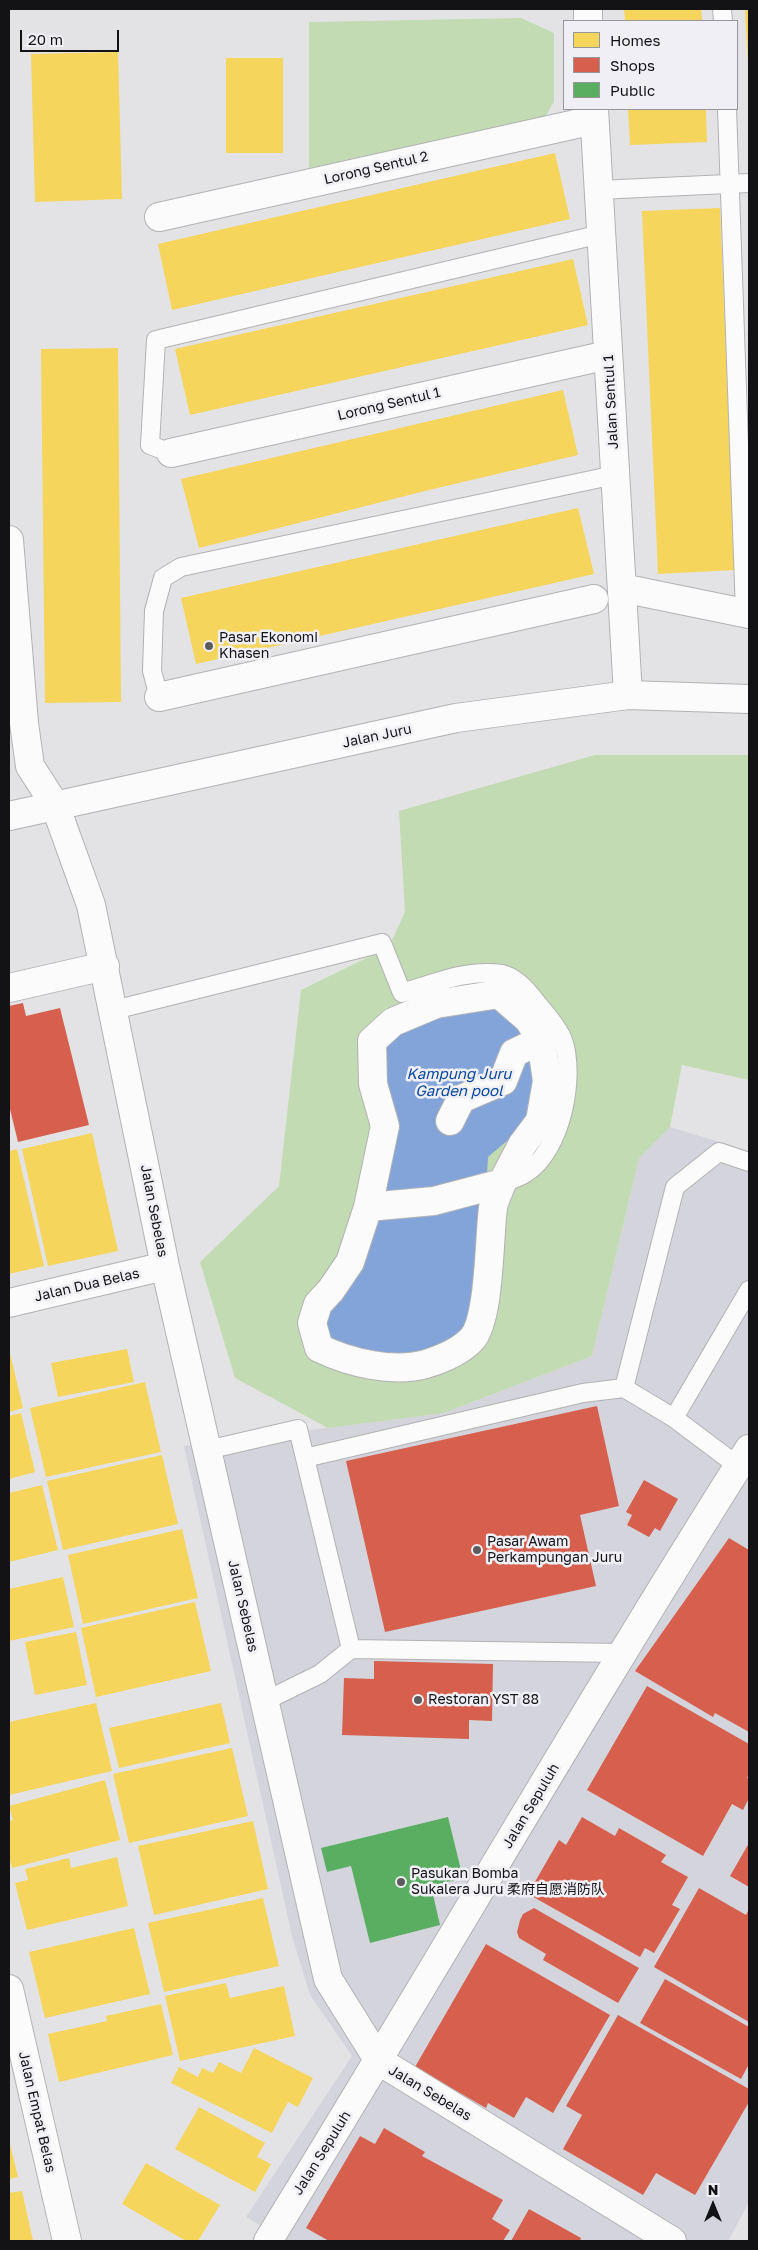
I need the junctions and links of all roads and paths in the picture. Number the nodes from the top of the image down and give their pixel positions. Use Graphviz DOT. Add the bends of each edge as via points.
graph roads {
  1 [pos="727,110"];
  2 [pos="594,114"];
  3 [pos="749,183"];
  4 [pos="731,184"];
  5 [pos="598,190"];
  6 [pos="159,217"];
  7 [pos="601,234"];
  8 [pos="608,355"];
  9 [pos="171,453"];
  10 [pos="615,475"];
  11 [pos="9,540"];
  12 [pos="622,588"];
  13 [pos="594,599"];
  14 [pos="747,614"];
  15 [pos="628,694"];
  16 [pos="159,697"];
  17 [pos="749,699"];
  18 [pos="16,724"];
  19 [pos="55,805"];
  20 [pos="9,816"];
  21 [pos="105,966"];
  22 [pos="9,988"];
  23 [pos="114,1010"];
  24 [pos="541,1040"];
  25 [pos="450,1121"];
  26 [pos="749,1162"];
  27 [pos="502,1183"];
  28 [pos="368,1207"];
  29 [pos="165,1266"];
  30 [pos="749,1290"];
  31 [pos="9,1303"];
  32 [pos="624,1388"];
  33 [pos="674,1418"];
  34 [pos="207,1450"];
  35 [pos="305,1458"];
  36 [pos="746,1462"];
  37 [pos="351,1649"];
  38 [pos="622,1653"];
  39 [pos="265,1701"];
  40 [pos="9,1989"];
  41 [pos="379,2062"];
  42 [pos="70,2239"];
  43 [pos="268,2241"];
  44 [pos="672,2241"];
  1 -- 4 [label="lane"];
  2 -- 5 [label="street, Jalan Sentul 1"];
  2 -- 6 [label="street, Lorong Sentul 2"];
  3 -- 4 [label="lane"];
  4 -- 5 [label="lane"];
  4 -- 14 [label="lane"];
  5 -- 7 [label="street, Jalan Sentul 1"];
  7 -- 8 [label="street, Jalan Sentul 1"];
  7 -- 9 [label="lane" via="156,340 150,444"];
  8 -- 9 [label="street, Lorong Sentul 1"];
  8 -- 10 [label="street, Jalan Sentul 1"];
  10 -- 12 [label="street, Jalan Sentul 1"];
  10 -- 16 [label="lane" via="181,567 163,578 154,611 152,671"];
  11 -- 18 [label="street, Jalan Sebelas"];
  12 -- 14 [label="street"];
  12 -- 15 [label="street, Jalan Sentul 1"];
  13 -- 16 [label="street"];
  15 -- 17 [label="street, Jalan Juru"];
  15 -- 19 [label="street, Jalan Juru" via="456,718"];
  18 -- 19 [label="street, Jalan Sebelas" via="30,766"];
  19 -- 20 [label="street, Jalan Juru"];
  19 -- 21 [label="street, Jalan Sebelas" via="91,905"];
  21 -- 22 [label="street"];
  21 -- 23 [label="street, Jalan Sebelas"];
  23 -- 27 [label="lane" via="382,943 402,993 467,973 504,974 526,989 549,1018 563,1040 567,1069 558,1130 546,1155 527,1173"];
  23 -- 29 [label="street, Jalan Sebelas"];
  24 -- 25 [label="street" via="514,1053 503,1081 461,1099"];
  24 -- 27 [label="street" via="547,1081 540,1121"];
  24 -- 28 [label="street" via="529,1020 499,994 436,1004 393,1022 372,1041 373,1084 385,1126"];
  26 -- 32 [label="lane" via="719,1152 674,1187"];
  27 -- 28 [label="street" via="434,1201"];
  27 -- 28 [label="street" via="493,1206 485,1308 473,1338 444,1358 412,1368 367,1364 336,1356 319,1348 312,1323 318,1304 350,1262"];
  29 -- 31 [label="street, Jalan Dua Belas"];
  29 -- 34 [label="street, Jalan Sebelas"];
  30 -- 33 [label="lane"];
  32 -- 33 [label="lane"];
  32 -- 35 [label="lane" via="583,1393"];
  33 -- 36 [label="lane"];
  34 -- 35 [label="lane" via="298,1429"];
  34 -- 39 [label="street, Jalan Sebelas"];
  35 -- 37 [label="lane"];
  36 -- 38 [label="street, Jalan Sepuluh"];
  37 -- 38 [label="lane"];
  37 -- 39 [label="lane" via="320,1674"];
  38 -- 41 [label="street, Jalan Sepuluh"];
  39 -- 41 [label="street, Jalan Sebelas" via="328,1979"];
  40 -- 42 [label="street, Jalan Empat Belas"];
  41 -- 43 [label="street, Jalan Sepuluh"];
  41 -- 44 [label="street, Jalan Sebelas"];
}
